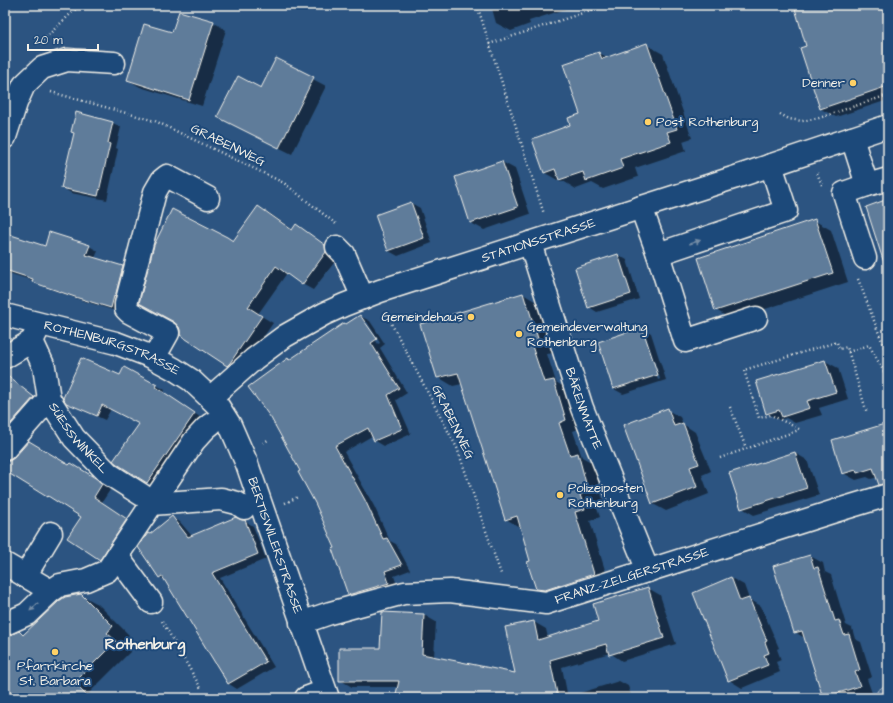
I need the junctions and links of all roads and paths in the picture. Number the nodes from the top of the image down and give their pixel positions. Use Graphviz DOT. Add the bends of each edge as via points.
graph roads {
  1 [pos="477,5"];
  2 [pos="607,5"];
  3 [pos="489,44"];
  4 [pos="114,63"];
  5 [pos="50,92"];
  6 [pos="888,95"];
  7 [pos="780,114"];
  8 [pos="888,126"];
  9 [pos="5,137"];
  10 [pos="852,138"];
  11 [pos="771,165"];
  12 [pos="888,179"];
  13 [pos="867,185"];
  14 [pos="208,198"];
  15 [pos="641,207"];
  16 [pos="544,214"];
  17 [pos="338,237"];
  18 [pos="530,243"];
  19 [pos="658,254"];
  20 [pos="865,258"];
  21 [pos="363,298"];
  22 [pos="386,310"];
  23 [pos="5,315"];
  24 [pos="756,318"];
  25 [pos="36,333"];
  26 [pos="848,352"];
  27 [pos="5,357"];
  28 [pos="154,358"];
  29 [pos="888,379"];
  30 [pos="210,398"];
  31 [pos="49,399"];
  32 [pos="730,407"];
  33 [pos="867,413"];
  34 [pos="206,431"];
  35 [pos="268,440"];
  36 [pos="263,443"];
  37 [pos="746,448"];
  38 [pos="5,449"];
  39 [pos="720,458"];
  40 [pos="888,495"];
  41 [pos="298,497"];
  42 [pos="146,499"];
  43 [pos="238,500"];
  44 [pos="284,503"];
  45 [pos="51,533"];
  46 [pos="117,556"];
  47 [pos="5,564"];
  48 [pos="648,571"];
  49 [pos="25,576"];
  50 [pos="55,588"];
  51 [pos="510,599"];
  52 [pos="151,602"];
  53 [pos="301,623"];
  54 [pos="5,624"];
  55 [pos="202,690"];
  56 [pos="320,696"];
  1 -- 3 [label="path"];
  2 -- 3 [label="path"];
  3 -- 16 [label="path"];
  4 -- 9 [label="street" via="67,60 42,68 24,85"];
  5 -- 17 [label="path, GRABENWEG" via="155,121 284,183"];
  6 -- 7 [label="path" via="819,118 802,121 789,119"];
  8 -- 10 [label="street, STATIONSSTRASSE"];
  10 -- 11 [label="street, STATIONSSTRASSE"];
  10 -- 13 [label="street"];
  11 -- 15 [label="street, STATIONSSTRASSE"];
  19 -- 11 [label="street, one-way" via="786,211"];
  12 -- 13 [label="street"];
  13 -- 20 [label="street" via="844,193"];
  14 -- 28 [label="street" via="167,176 155,192 126,304 129,312 168,333"];
  15 -- 18 [label="street, STATIONSSTRASSE"];
  15 -- 19 [label="street"];
  17 -- 21 [label="street"];
  18 -- 21 [label="street, STATIONSSTRASSE"];
  18 -- 48 [label="street, BÄRENMATTE" via="582,408"];
  19 -- 24 [label="street" via="685,341"];
  21 -- 30 [label="street, STATIONSSTRASSE" via="324,314 285,336 254,359"];
  22 -- 51 [label="path, GRABENWEG" via="457,448"];
  23 -- 25 [label="street, ROTHENBURGSTRASSE"];
  25 -- 27 [label="street"];
  25 -- 28 [label="street, ROTHENBURGSTRASSE" via="116,343"];
  25 -- 31 [label="street, SÜESSWINKEL"];
  26 -- 29 [label="path" via="869,345"];
  26 -- 33 [label="path"];
  26 -- 37 [label="path" via="847,347 839,349 837,342 744,370 759,418 771,415 799,430"];
  28 -- 30 [label="street, ROTHENBURGSTRASSE" via="199,386"];
  30 -- 53 [label="street, BERTISWILERSTRASSE" via="230,425 247,464"];
  31 -- 38 [label="street"];
  31 -- 42 [label="street, SÜESSWINKEL" via="74,438 109,474"];
  32 -- 37 [label="path"];
  34 -- 42 [label="street" via="194,441"];
  35 -- 36 [label="path"];
  37 -- 39 [label="path"];
  40 -- 48 [label="street, FRANZ-ZELGERSTRASSE"];
  41 -- 44 [label="path"];
  42 -- 43 [label="street"];
  42 -- 46 [label="street"];
  45 -- 49 [label="street"];
  46 -- 50 [label="street" via="107,571 86,580"];
  46 -- 52 [label="street"];
  47 -- 49 [label="street"];
  48 -- 51 [label="street, FRANZ-ZELGERSTRASSE" via="546,603"];
  49 -- 50 [label="street"];
  50 -- 54 [label="street, one-way" via="27,614"];
  51 -- 53 [label="street, FRANZ-ZELGERSTRASSE" via="450,591 404,593 330,612"];
  52 -- 55 [label="path"];
  53 -- 56 [label="street, BERTISWILERSTRASSE"];
}
